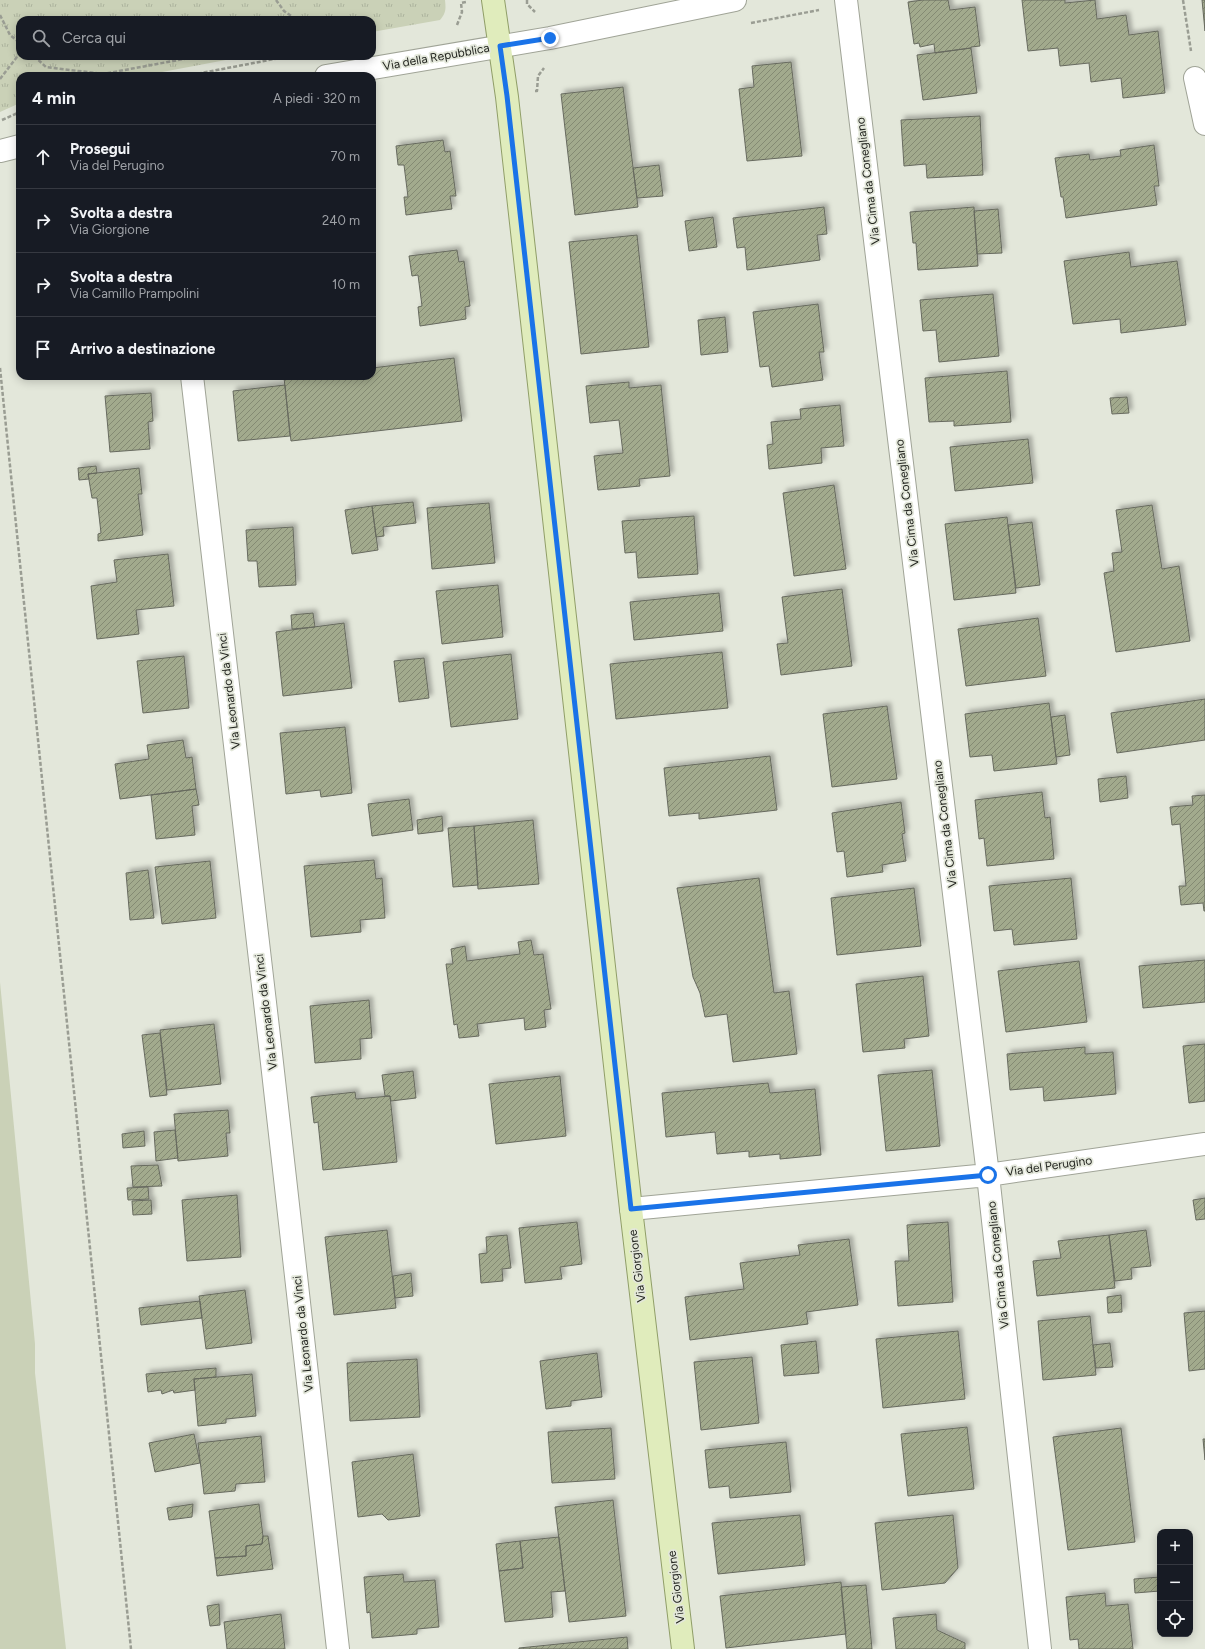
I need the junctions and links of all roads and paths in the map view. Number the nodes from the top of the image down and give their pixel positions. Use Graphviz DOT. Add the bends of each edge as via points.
graph roads {
  1 [pos="276,0"];
  2 [pos="493,0"];
  3 [pos="735,0"];
  4 [pos="846,0"];
  5 [pos="1183,0"];
  6 [pos="0,15"];
  7 [pos="290,16"];
  8 [pos="453,28"];
  9 [pos="16,40"];
  10 [pos="500,46"];
  11 [pos="16,58"];
  12 [pos="38,60"];
  13 [pos="178,60"];
  14 [pos="269,60"];
  15 [pos="84,72"];
  16 [pos="114,72"];
  17 [pos="207,72"];
  18 [pos="349,72"];
  19 [pos="0,78"];
  20 [pos="1195,78"];
  21 [pos="16,114"];
  22 [pos="0,120"];
  23 [pos="1205,124"];
  24 [pos="16,147"];
  25 [pos="0,151"];
  26 [pos="0,368"];
  27 [pos="192,380"];
  28 [pos="1205,1144"];
  29 [pos="988,1175"];
  30 [pos="631,1209"];
  31 [pos="131,1649"];
  32 [pos="338,1649"];
  33 [pos="683,1649"];
  34 [pos="1040,1649"];
  1 -- 7 [label="path" via="284,12"];
  2 -- 8 [label="path" via="461,3 462,12 458,25"];
  2 -- 10 [label="main road, Via Giorgione"];
  3 -- 10 [label="street, Via della Repubblica"];
  4 -- 29 [label="street, Via Cima da Conegliano"];
  5 -- 20 [label="path"];
  6 -- 9 [label="path" via="10,35"];
  10 -- 18 [label="street, Via della Repubblica"];
  10 -- 30 [label="main road, Via Giorgione"];
  11 -- 19 [label="path"];
  12 -- 15 [label="path" via="46,68"];
  13 -- 16 [label="path"];
  14 -- 17 [label="path"];
  20 -- 23 [label="street"];
  21 -- 22 [label="path"];
  24 -- 25 [label="street"];
  26 -- 31 [label="path"];
  27 -- 32 [label="street, Via Leonardo da Vinci"];
  28 -- 29 [label="street, Via del Perugino"];
  29 -- 30 [label="street, Via del Perugino"];
  29 -- 34 [label="street, Via Cima da Conegliano"];
  30 -- 33 [label="main road, Via Giorgione"];
}
